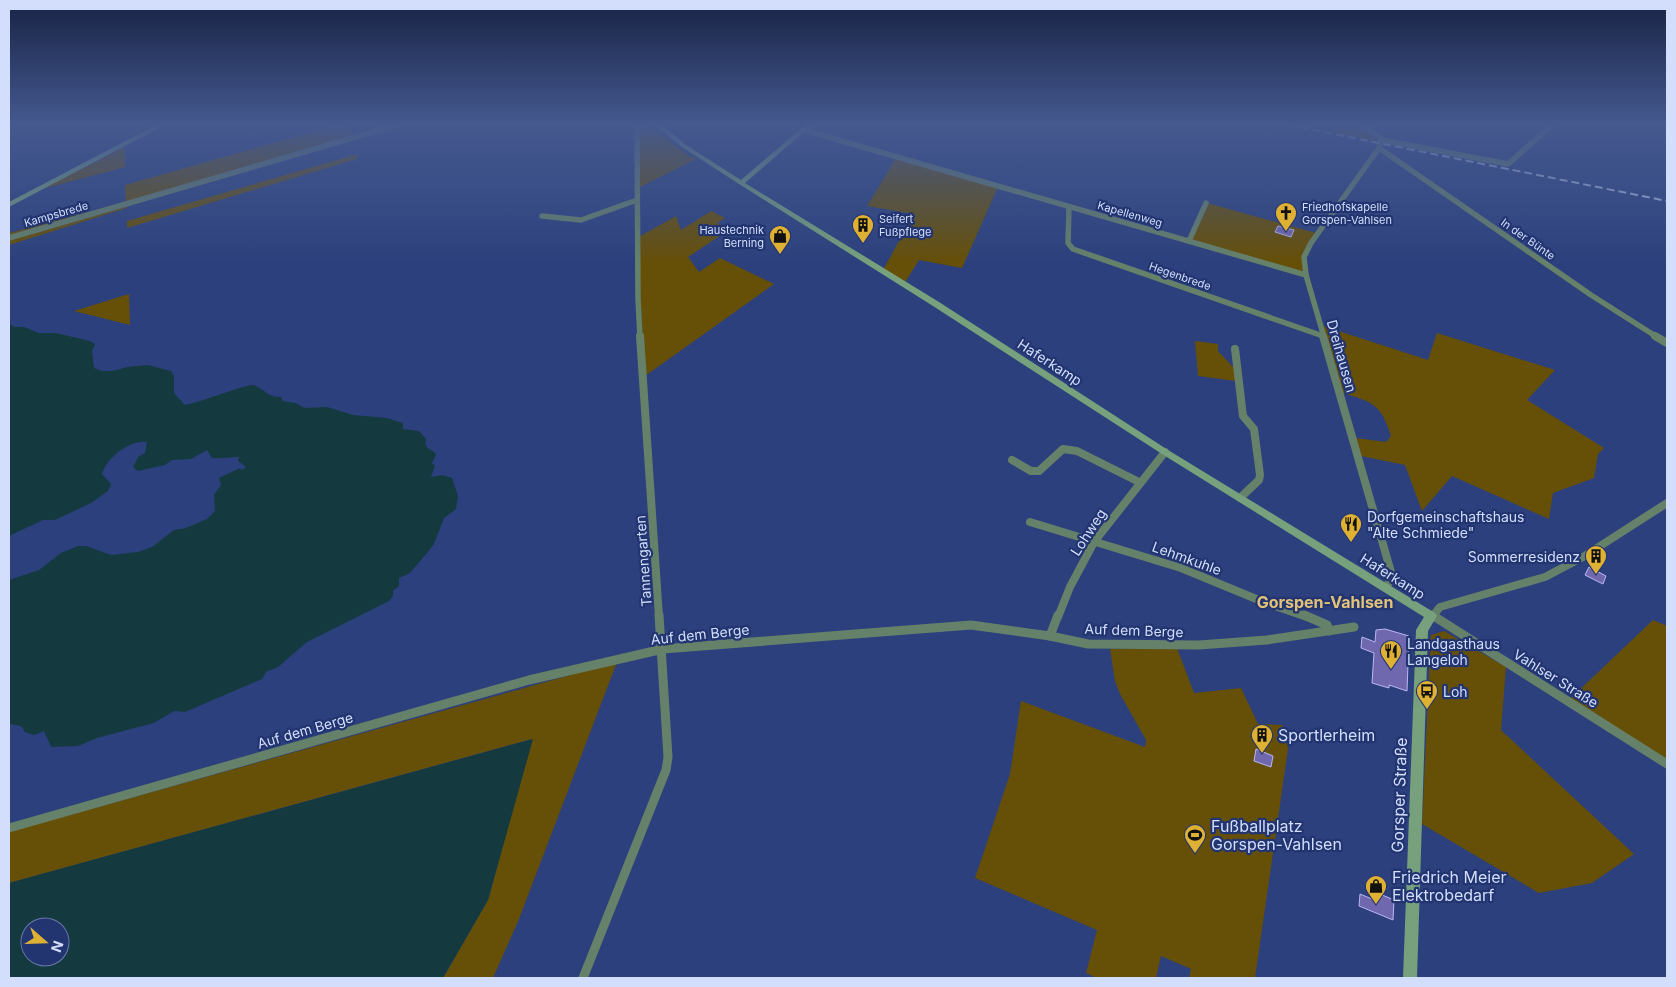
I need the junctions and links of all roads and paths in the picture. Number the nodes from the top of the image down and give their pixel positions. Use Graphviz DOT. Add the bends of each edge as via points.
graph roads {
  1 [pos="74,171"];
  2 [pos="239,171"];
  3 [pos="637,171"];
  4 [pos="723,171"];
  5 [pos="755,171"];
  6 [pos="949,171"];
  7 [pos="1362,171"];
  8 [pos="1412,171"];
  9 [pos="741,183"];
  10 [pos="637,200"];
  11 [pos="1206,203"];
  12 [pos="9,205"];
  13 [pos="1068,207"];
  14 [pos="542,216"];
  15 [pos="9,238"];
  16 [pos="1189,241"];
  17 [pos="1306,275"];
  18 [pos="1323,336"];
  19 [pos="1667,344"];
  20 [pos="1236,349"];
  21 [pos="1165,452"];
  22 [pos="1012,460"];
  23 [pos="1139,482"];
  24 [pos="1240,498"];
  25 [pos="1667,503"];
  26 [pos="1030,522"];
  27 [pos="1094,542"];
  28 [pos="1386,588"];
  29 [pos="1431,616"];
  30 [pos="1354,627"];
  31 [pos="1329,631"];
  32 [pos="1050,636"];
  33 [pos="663,649"];
  34 [pos="1667,764"];
  35 [pos="9,828"];
  36 [pos="583,978"];
  37 [pos="1410,978"];
  1 -- 12 [label="street"];
  2 -- 15 [label="street, Kampsbrede"];
  3 -- 10 [label="street, Tannengarten"];
  4 -- 9 [label="street, Haferkamp"];
  5 -- 9 [label="street"];
  6 -- 13 [label="street, Kapellenweg"];
  7 -- 17 [label="street, Dreihausen" via="1306,250"];
  8 -- 19 [label="street, In der Bünte"];
  9 -- 21 [label="street, Haferkamp"];
  10 -- 14 [label="street" via="574,221"];
  10 -- 33 [label="street, Tannengarten" via="638,308"];
  11 -- 16 [label="street"];
  13 -- 16 [label="street, Kapellenweg"];
  13 -- 18 [label="street, Hegenbrede" via="1068,243 1073,250"];
  16 -- 17 [label="street, Kapellenweg"];
  17 -- 18 [label="street, Dreihausen"];
  18 -- 28 [label="street, Dreihausen" via="1391,572"];
  20 -- 24 [label="street" via="1243,416 1254,429 1260,475 1259,480"];
  21 -- 23 [label="street, Lohweg"];
  21 -- 24 [label="street, Haferkamp"];
  22 -- 23 [label="street" via="1031,471 1039,471 1064,449 1077,450"];
  23 -- 27 [label="street, Lohweg"];
  24 -- 28 [label="street, Haferkamp"];
  25 -- 29 [label="street" via="1583,557 1546,576 1440,607"];
  26 -- 27 [label="street, Lehmkuhle"];
  27 -- 31 [label="street, Lehmkuhle" via="1181,568 1266,603 1318,620 1327,625"];
  27 -- 32 [label="street, Lohweg" via="1070,587"];
  28 -- 29 [label="street, Haferkamp"];
  29 -- 34 [label="street, Vahlser Straße"];
  29 -- 37 [label="street, Gorsper Straße" via="1422,630"];
  30 -- 31 [label="street, Auf dem Berge"];
  31 -- 32 [label="street, Auf dem Berge" via="1199,645 1088,644"];
  32 -- 33 [label="street, Auf dem Berge" via="971,626"];
  33 -- 35 [label="street, Auf dem Berge" via="529,680"];
  33 -- 36 [label="street, Tannengarten" via="666,770"];
}
